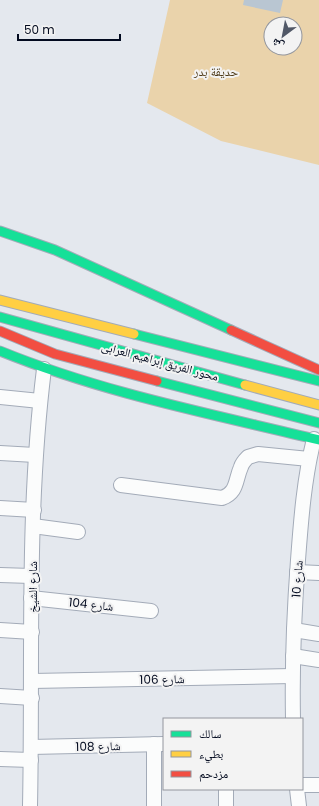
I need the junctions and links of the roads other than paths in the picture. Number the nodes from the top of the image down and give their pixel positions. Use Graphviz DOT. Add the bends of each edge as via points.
graph roads {
  1 [pos="0,231"];
  2 [pos="0,300"];
  3 [pos="0,317"];
  4 [pos="0,331"];
  5 [pos="0,351"];
  6 [pos="44,369"];
  7 [pos="319,370"];
  8 [pos="319,380"];
  9 [pos="0,397"];
  10 [pos="40,401"];
  11 [pos="319,405"];
  12 [pos="319,423"];
  13 [pos="316,440"];
  14 [pos="0,453"];
  15 [pos="35,455"];
  16 [pos="309,459"];
  17 [pos="121,485"];
  18 [pos="0,508"];
  19 [pos="34,510"];
  20 [pos="33,526"];
  21 [pos="78,532"];
  22 [pos="297,572"];
  23 [pos="319,573"];
  24 [pos="0,575"];
  25 [pos="31,576"];
  26 [pos="31,598"];
  27 [pos="151,611"];
  28 [pos="0,630"];
  29 [pos="294,630"];
  30 [pos="32,632"];
  31 [pos="319,634"];
  32 [pos="293,656"];
  33 [pos="319,660"];
  34 [pos="292,676"];
  35 [pos="32,681"];
  36 [pos="0,696"];
  37 [pos="32,698"];
  38 [pos="293,718"];
  39 [pos="159,744"];
  40 [pos="31,754"];
  41 [pos="0,759"];
  42 [pos="319,785"];
  43 [pos="303,786"];
  44 [pos="226,790"];
  45 [pos="297,790"];
  46 [pos="30,806"];
  47 [pos="154,806"];
  48 [pos="226,806"];
  49 [pos="299,806"];
  1 -- 7 [label="main road" via="90,265"];
  2 -- 8 [label="main road, محور الفريق إبراهيم العرابى"];
  3 -- 11 [label="main road, محور الفريق إبراهيم العرابى"];
  4 -- 12 [label="main road" via="55,354"];
  5 -- 6 [label="main road"];
  6 -- 10 [label="street, شارع الشيخ"];
  6 -- 13 [label="main road" via="100,387"];
  9 -- 10 [label="street"];
  10 -- 15 [label="street, شارع الشيخ"];
  13 -- 16 [label="street, شارع 10"];
  14 -- 15 [label="street"];
  15 -- 19 [label="street, شارع الشيخ"];
  16 -- 17 [label="street" via="258,454 248,457 241,466 236,487 230,495 222,498"];
  16 -- 22 [label="street, شارع 10"];
  18 -- 19 [label="street"];
  19 -- 20 [label="street, شارع الشيخ"];
  20 -- 21 [label="street"];
  20 -- 25 [label="street, شارع الشيخ"];
  22 -- 23 [label="street"];
  22 -- 29 [label="street, شارع 10"];
  24 -- 25 [label="street"];
  25 -- 26 [label="street, شارع الشيخ"];
  26 -- 27 [label="street, شارع 104"];
  26 -- 30 [label="street, شارع الشيخ"];
  28 -- 30 [label="street"];
  29 -- 31 [label="street"];
  29 -- 32 [label="street, شارع 10"];
  30 -- 35 [label="street, شارع الشيخ"];
  32 -- 33 [label="street"];
  32 -- 34 [label="street, شارع 10"];
  34 -- 35 [label="street, شارع 106"];
  34 -- 38 [label="street, شارع 10"];
  35 -- 37 [label="street, شارع الشيخ"];
  36 -- 37 [label="street"];
  37 -- 40 [label="street, شارع الشيخ"];
  39 -- 40 [label="street, شارع 108"];
  39 -- 47 [label="street"];
  40 -- 41 [label="street, شارع 108"];
  40 -- 46 [label="street, شارع الشيخ"];
  42 -- 43 [label="street"];
  44 -- 48 [label="street"];
  45 -- 49 [label="street"];
}
